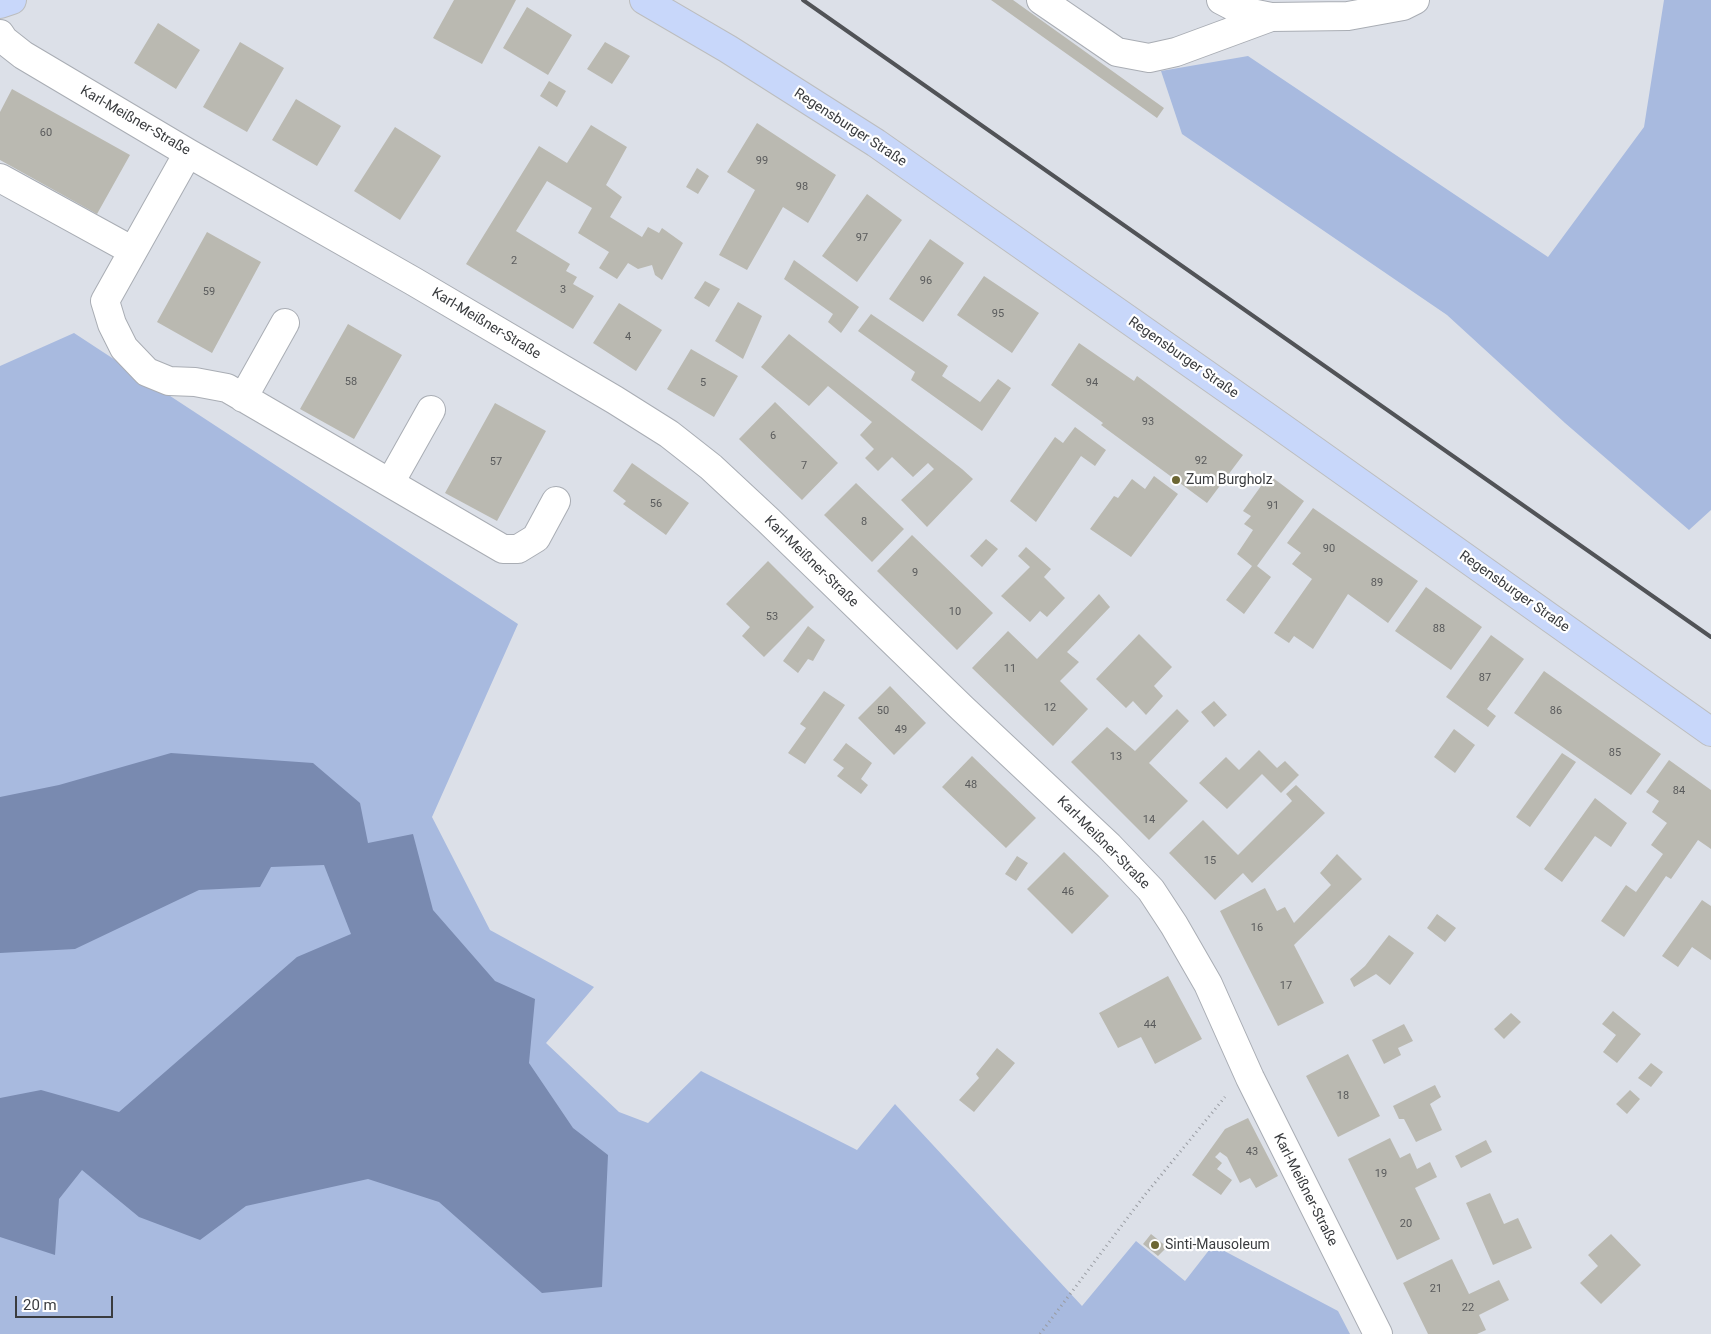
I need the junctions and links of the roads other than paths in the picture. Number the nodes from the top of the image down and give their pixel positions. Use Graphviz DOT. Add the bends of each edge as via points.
graph roads {
  1 [pos="12,0"];
  2 [pos="644,0"];
  3 [pos="1040,0"];
  4 [pos="1221,0"];
  5 [pos="1415,0"];
  6 [pos="0,4"];
  7 [pos="1271,17"];
  8 [pos="0,34"];
  9 [pos="188,153"];
  10 [pos="0,178"];
  11 [pos="133,251"];
  12 [pos="285,323"];
  13 [pos="243,398"];
  14 [pos="430,410"];
  15 [pos="390,483"];
  16 [pos="556,501"];
  17 [pos="1711,732"];
  18 [pos="1378,1334"];
  1 -- 6 [label="main road"];
  2 -- 17 [label="main road, Regensburger Straße" via="728,49 876,144"];
  3 -- 7 [label="street" via="1117,52 1149,58 1176,52"];
  4 -- 7 [label="street" via="1242,11"];
  5 -- 7 [label="street" via="1403,6 1348,16"];
  8 -- 9 [label="street, Karl-Meißner-Straße" via="23,55"];
  9 -- 11 [label="street"];
  9 -- 18 [label="street, Karl-Meißner-Straße" via="413,281 669,434 711,467 1109,846 1152,890 1208,984 1250,1078"];
  10 -- 11 [label="street"];
  11 -- 13 [label="street" via="105,301 124,348 147,372 169,381 226,388"];
  12 -- 13 [label="street"];
  13 -- 15 [label="street"];
  14 -- 15 [label="street"];
  15 -- 16 [label="street" via="503,549 518,549 536,538"];
}
